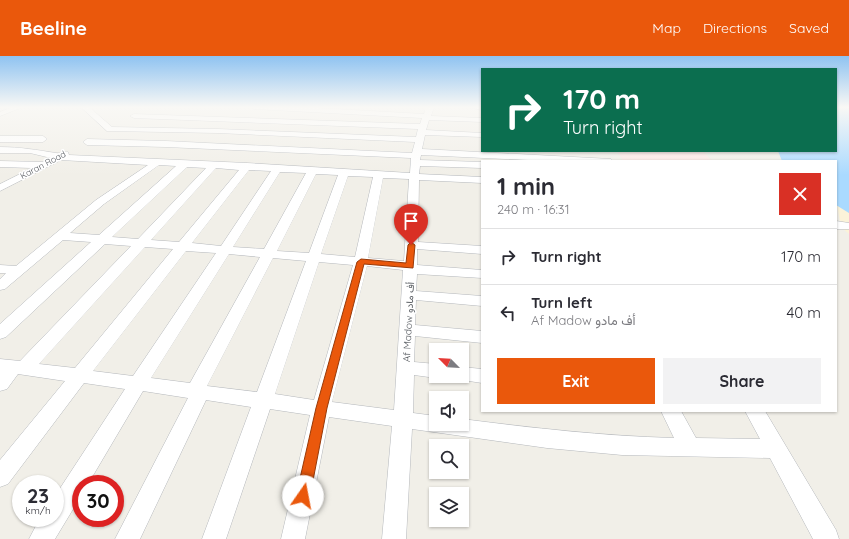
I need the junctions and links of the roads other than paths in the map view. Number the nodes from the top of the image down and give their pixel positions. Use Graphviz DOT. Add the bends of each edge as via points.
graph roads {
  1 [pos="109,130"];
  2 [pos="139,130"];
  3 [pos="328,130"];
  4 [pos="388,130"];
  5 [pos="423,130"];
  6 [pos="447,130"];
  7 [pos="218,131"];
  8 [pos="481,135"];
  9 [pos="323,136"];
  10 [pos="0,139"];
  11 [pos="43,139"];
  12 [pos="80,146"];
  13 [pos="197,146"];
  14 [pos="0,150"];
  15 [pos="543,156"];
  16 [pos="59,157"];
  17 [pos="302,160"];
  18 [pos="595,160"];
  19 [pos="158,162"];
  20 [pos="416,162"];
  21 [pos="178,163"];
  22 [pos="0,164"];
  23 [pos="44,165"];
  24 [pos="214,165"];
  25 [pos="481,165"];
  26 [pos="247,166"];
  27 [pos="278,168"];
  28 [pos="313,170"];
  29 [pos="344,172"];
  30 [pos="379,174"];
  31 [pos="23,176"];
  32 [pos="0,178"];
  33 [pos="481,180"];
  34 [pos="0,188"];
  35 [pos="61,236"];
  36 [pos="102,239"];
  37 [pos="141,243"];
  38 [pos="411,245"];
  39 [pos="183,246"];
  40 [pos="225,250"];
  41 [pos="481,250"];
  42 [pos="268,254"];
  43 [pos="313,258"];
  44 [pos="361,262"];
  45 [pos="410,267"];
  46 [pos="0,269"];
  47 [pos="20,270"];
  48 [pos="481,274"];
  49 [pos="0,286"];
  50 [pos="409,295"];
  51 [pos="481,302"];
  52 [pos="407,330"];
  53 [pos="0,333"];
  54 [pos="481,337"];
  55 [pos="12,367"];
  56 [pos="405,368"];
  57 [pos="429,370"];
  58 [pos="469,375"];
  59 [pos="79,376"];
  60 [pos="481,376"];
  61 [pos="0,384"];
  62 [pos="138,384"];
  63 [pos="197,392"];
  64 [pos="262,401"];
  65 [pos="322,408"];
  66 [pos="672,412"];
  67 [pos="756,412"];
  68 [pos="403,419"];
  69 [pos="429,423"];
  70 [pos="469,428"];
  71 [pos="690,448"];
  72 [pos="776,449"];
  73 [pos="0,477"];
  74 [pos="64,503"];
  75 [pos="49,527"];
  76 [pos="41,539"];
  77 [pos="127,539"];
  78 [pos="214,539"];
  79 [pos="293,539"];
  80 [pos="394,539"];
  81 [pos="827,539"];
  1 -- 12 [label="street, Karan Road"];
  2 -- 7 [label="street"];
  3 -- 9 [label="street"];
  4 -- 9 [label="street"];
  5 -- 20 [label="street, Af Madow أف مادو"];
  6 -- 8 [label="street"];
  7 -- 9 [label="street"];
  7 -- 13 [label="street"];
  9 -- 17 [label="street"];
  10 -- 11 [label="street"];
  12 -- 13 [label="street"];
  12 -- 16 [label="street, Karan Road"];
  13 -- 17 [label="street"];
  13 -- 21 [label="street"];
  14 -- 16 [label="street" via="26,149"];
  15 -- 18 [label="street"];
  15 -- 20 [label="street"];
  16 -- 19 [label="street"];
  16 -- 23 [label="street, Karan Road"];
  17 -- 20 [label="street"];
  17 -- 27 [label="street"];
  17 -- 28 [label="street"];
  19 -- 21 [label="street"];
  19 -- 35 [label="street" via="100,202"];
  20 -- 25 [label="street"];
  20 -- 30 [label="street"];
  20 -- 33 [label="street"];
  20 -- 38 [label="street, Af Madow أف مادو"];
  21 -- 24 [label="street"];
  21 -- 36 [label="street"];
  22 -- 23 [label="street"];
  23 -- 31 [label="street, Karan Road"];
  24 -- 26 [label="street"];
  24 -- 37 [label="street"];
  26 -- 27 [label="street"];
  26 -- 39 [label="street"];
  27 -- 40 [label="street"];
  28 -- 29 [label="street"];
  28 -- 42 [label="street"];
  29 -- 30 [label="street"];
  29 -- 43 [label="street"];
  30 -- 44 [label="street"];
  31 -- 32 [label="street"];
  31 -- 34 [label="street, Karan Road"];
  35 -- 36 [label="street"];
  35 -- 47 [label="street"];
  36 -- 37 [label="street"];
  36 -- 53 [label="street"];
  37 -- 39 [label="street"];
  37 -- 55 [label="street"];
  38 -- 41 [label="street"];
  38 -- 45 [label="street, Af Madow أف مادو"];
  39 -- 40 [label="street"];
  39 -- 59 [label="street"];
  40 -- 42 [label="street"];
  40 -- 62 [label="street"];
  42 -- 43 [label="street"];
  42 -- 63 [label="street"];
  43 -- 44 [label="street"];
  43 -- 64 [label="street"];
  44 -- 45 [label="street"];
  44 -- 65 [label="street"];
  45 -- 48 [label="street"];
  45 -- 50 [label="street, Af Madow أف مادو"];
  46 -- 47 [label="street"];
  47 -- 49 [label="street"];
  50 -- 51 [label="street"];
  50 -- 52 [label="street, Af Madow أف مادو"];
  52 -- 54 [label="street"];
  52 -- 56 [label="street, Af Madow أف مادو"];
  55 -- 59 [label="street"];
  55 -- 61 [label="street"];
  56 -- 57 [label="street"];
  56 -- 68 [label="street, Af Madow أف مادو"];
  58 -- 60 [label="street"];
  59 -- 62 [label="street"];
  59 -- 73 [label="street"];
  62 -- 63 [label="street"];
  62 -- 74 [label="street"];
  63 -- 64 [label="street"];
  63 -- 77 [label="street"];
  64 -- 65 [label="street"];
  64 -- 78 [label="street"];
  65 -- 68 [label="street"];
  65 -- 79 [label="street"];
  66 -- 71 [label="street"];
  67 -- 72 [label="street"];
  68 -- 69 [label="street"];
  68 -- 80 [label="street, Af Madow أف مادو"];
  70 -- 71 [label="street" via="622,446"];
  71 -- 72 [label="street"];
  72 -- 81 [label="street"];
  75 -- 76 [label="street"];
}
